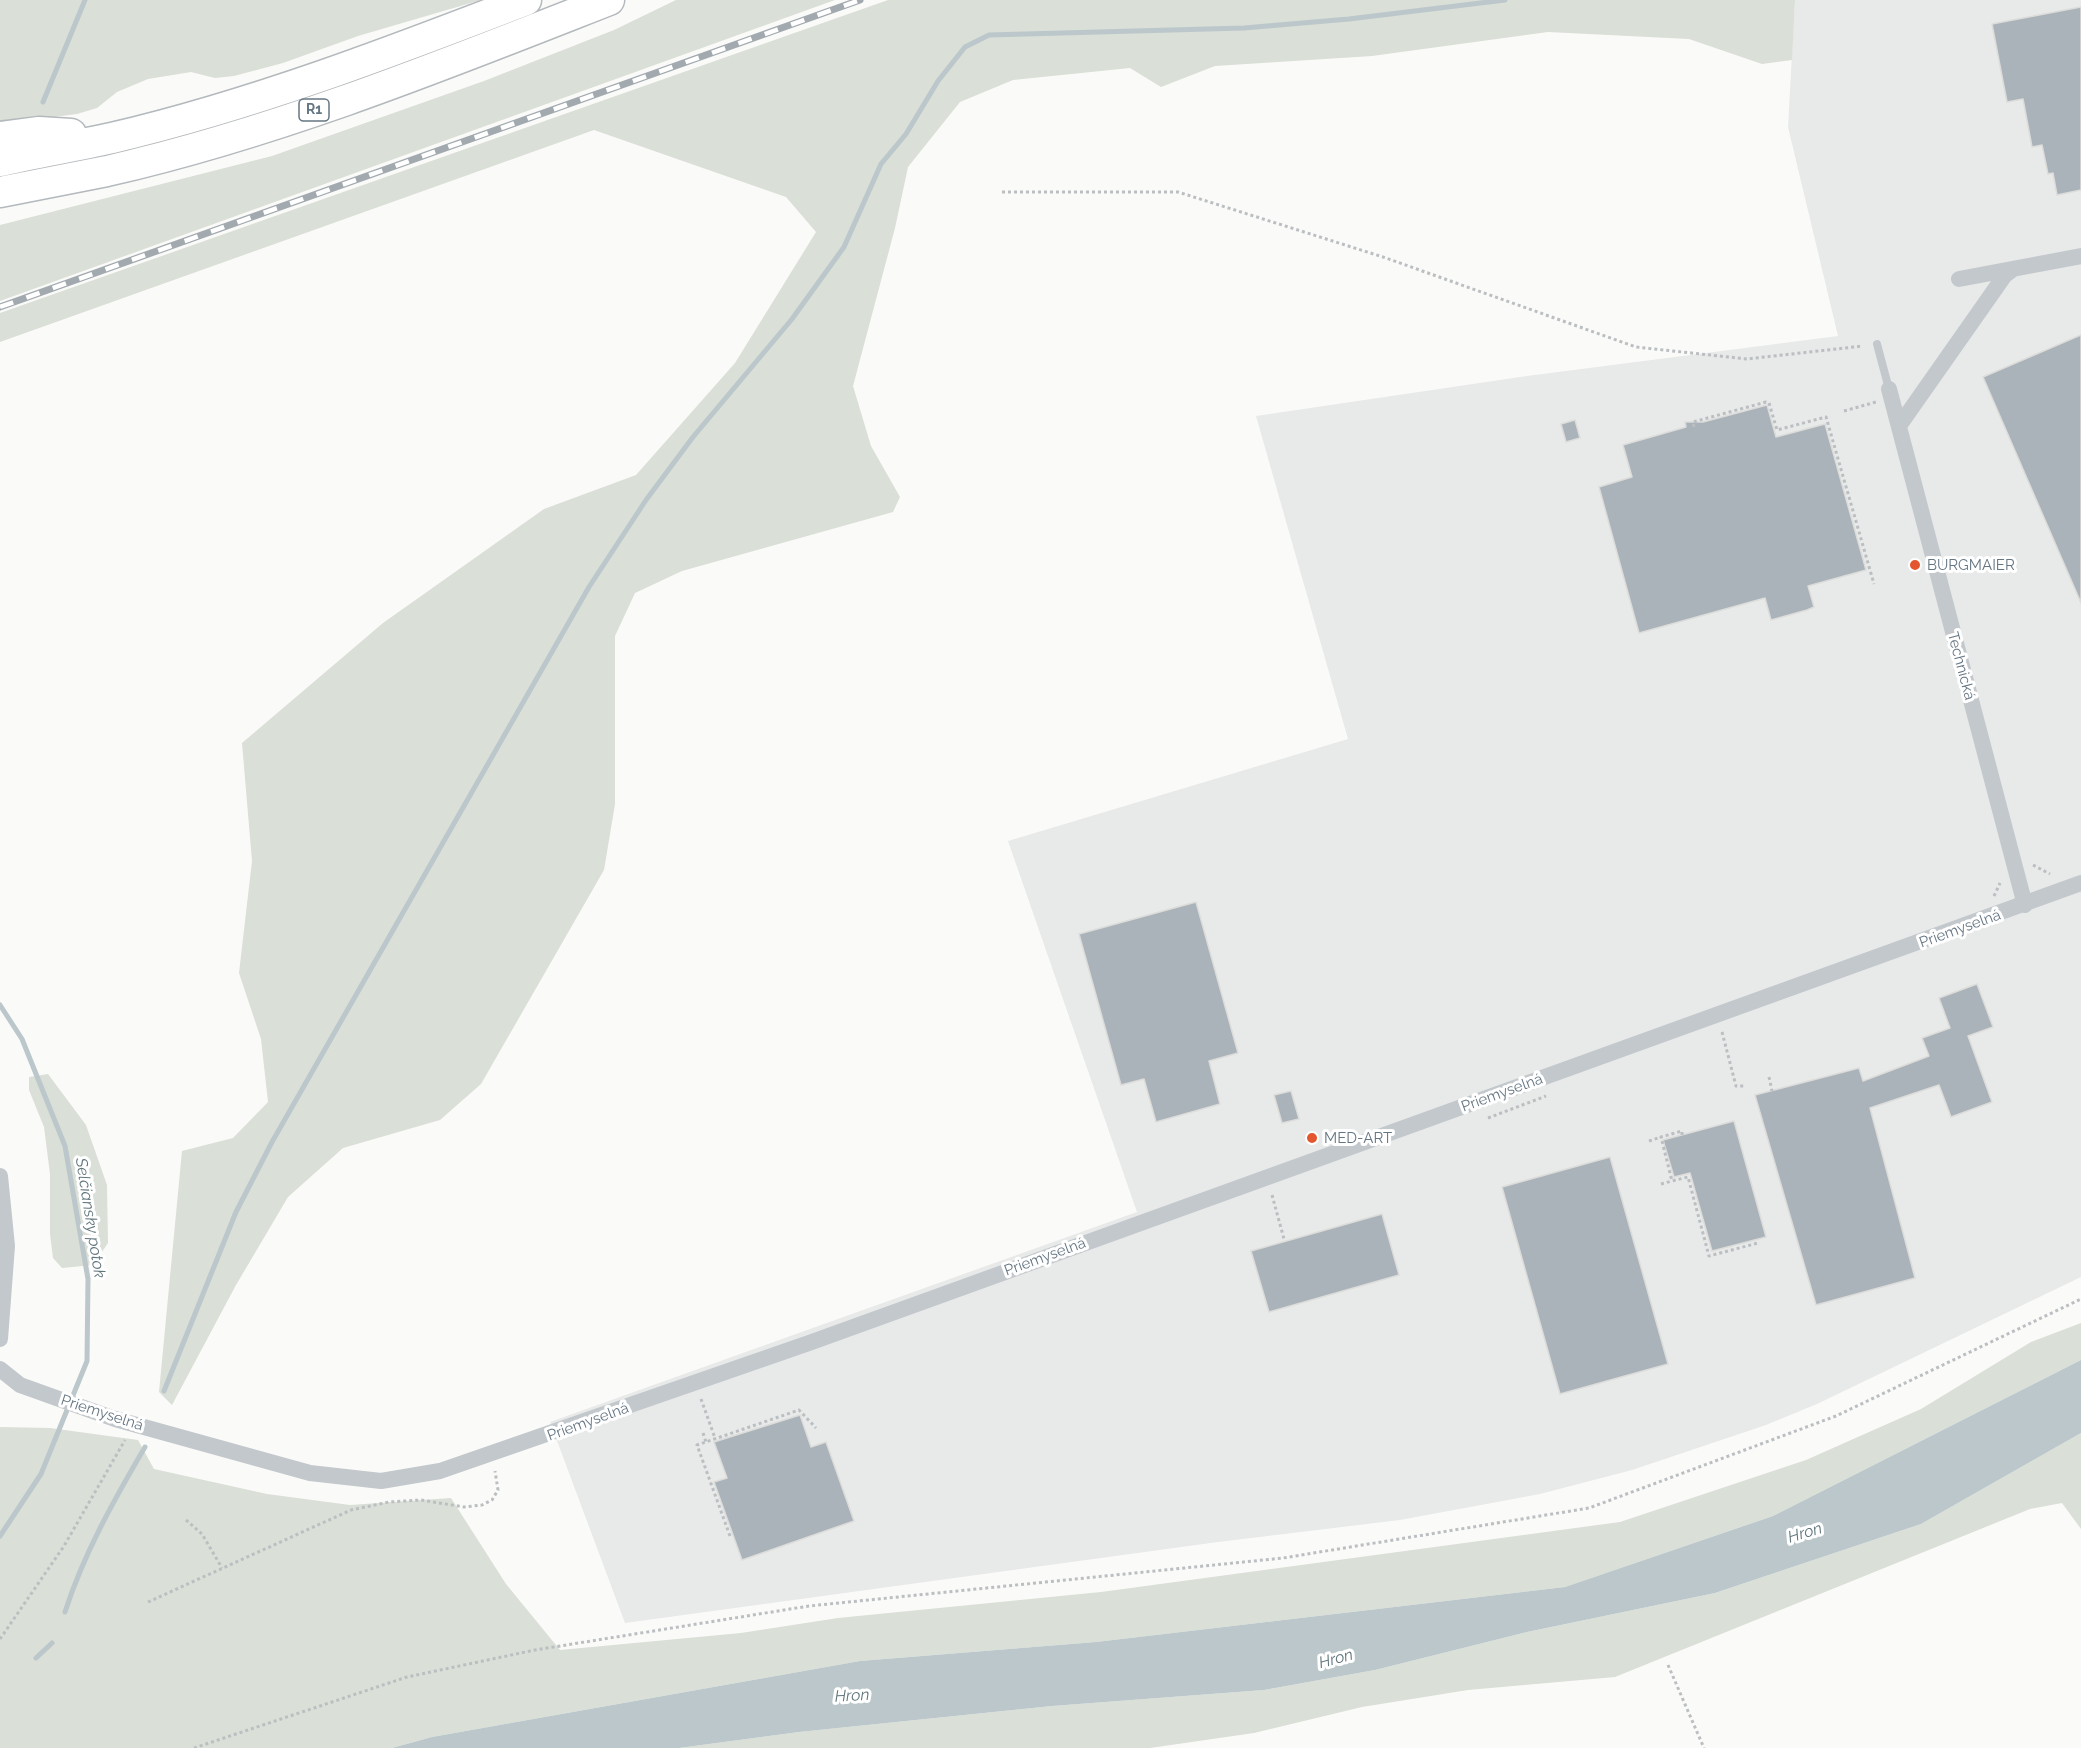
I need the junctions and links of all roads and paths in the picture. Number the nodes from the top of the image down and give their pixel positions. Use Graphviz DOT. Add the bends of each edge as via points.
graph roads {
  1 [pos="526,0"];
  2 [pos="609,0"];
  3 [pos="0,137"];
  4 [pos="113,138"];
  5 [pos="0,161"];
  6 [pos="3,192"];
  7 [pos="1002,192"];
  8 [pos="2081,256"];
  9 [pos="2013,269"];
  10 [pos="1959,279"];
  11 [pos="1877,344"];
  12 [pos="1883,395"];
  13 [pos="1844,411"];
  14 [pos="1899,426"];
  15 [pos="1694,427"];
  16 [pos="1874,584"];
  17 [pos="2033,864"];
  18 [pos="2053,875"];
  19 [pos="2001,876"];
  20 [pos="2081,883"];
  21 [pos="1993,897"];
  22 [pos="2025,905"];
  23 [pos="1720,1028"];
  24 [pos="1769,1077"];
  25 [pos="1746,1086"];
  26 [pos="1772,1091"];
  27 [pos="1682,1135"];
  28 [pos="1660,1137"];
  29 [pos="1649,1141"];
  30 [pos="0,1176"];
  31 [pos="1672,1181"];
  32 [pos="1660,1185"];
  33 [pos="1270,1190"];
  34 [pos="1284,1239"];
  35 [pos="1758,1243"];
  36 [pos="2081,1299"];
  37 [pos="0,1339"];
  38 [pos="0,1369"];
  39 [pos="700,1398"];
  40 [pos="816,1428"];
  41 [pos="703,1433"];
  42 [pos="128,1435"];
  43 [pos="715,1439"];
  44 [pos="706,1442"];
  45 [pos="489,1456"];
  46 [pos="709,1476"];
  47 [pos="702,1478"];
  48 [pos="723,1518"];
  49 [pos="186,1520"];
  50 [pos="717,1521"];
  51 [pos="730,1536"];
  52 [pos="222,1568"];
  53 [pos="148,1602"];
  54 [pos="0,1639"];
  55 [pos="1668,1665"];
  56 [pos="194,1748"];
  57 [pos="1704,1748"];
  1 -- 4 [label="highway, R1" via="318,76"];
  2 -- 6 [label="highway, R1" via="392,84 305,113 108,170"];
  3 -- 4 [label="highway" via="39,132"];
  4 -- 5 [label="highway, R1"];
  7 -- 11 [label="path" via="1178,192 1383,257 1636,347 1747,359"];
  8 -- 9 [label="street"];
  9 -- 10 [label="street"];
  9 -- 14 [label="street"];
  11 -- 12 [label="lane"];
  12 -- 13 [label="path"];
  12 -- 14 [label="street, Technická"];
  14 -- 22 [label="street, Technická"];
  15 -- 16 [label="path" via="1693,422 1766,402 1778,430 1826,417"];
  17 -- 18 [label="path"];
  19 -- 21 [label="path"];
  20 -- 22 [label="street, Priemyselná"];
  22 -- 45 [label="street, Priemyselná"];
  23 -- 25 [label="path" via="1736,1086"];
  24 -- 26 [label="path"];
  27 -- 28 [label="path" via="1682,1131"];
  28 -- 29 [label="path"];
  28 -- 31 [label="path"];
  30 -- 37 [label="street" via="7,1246"];
  31 -- 32 [label="path"];
  31 -- 35 [label="path" via="1689,1177 1710,1256"];
  33 -- 34 [label="path"];
  36 -- 56 [label="path" via="1836,1416 1589,1508 1282,1558 809,1606 535,1650 408,1677"];
  38 -- 45 [label="street, Priemyselná" via="20,1385 115,1419 310,1473 402,1479"];
  39 -- 43 [label="path"];
  40 -- 43 [label="path" via="799,1410"];
  41 -- 44 [label="path"];
  42 -- 54 [label="path" via="64,1546"];
  43 -- 44 [label="path"];
  44 -- 46 [label="path" via="697,1445"];
  45 -- 52 [label="path" via="498,1490 492,1500 482,1505 464,1507 421,1500 351,1510"];
  46 -- 47 [label="path"];
  46 -- 48 [label="path"];
  48 -- 50 [label="path"];
  48 -- 51 [label="path"];
  49 -- 52 [label="path" via="202,1534"];
  52 -- 53 [label="path"];
  55 -- 57 [label="path"];
}
